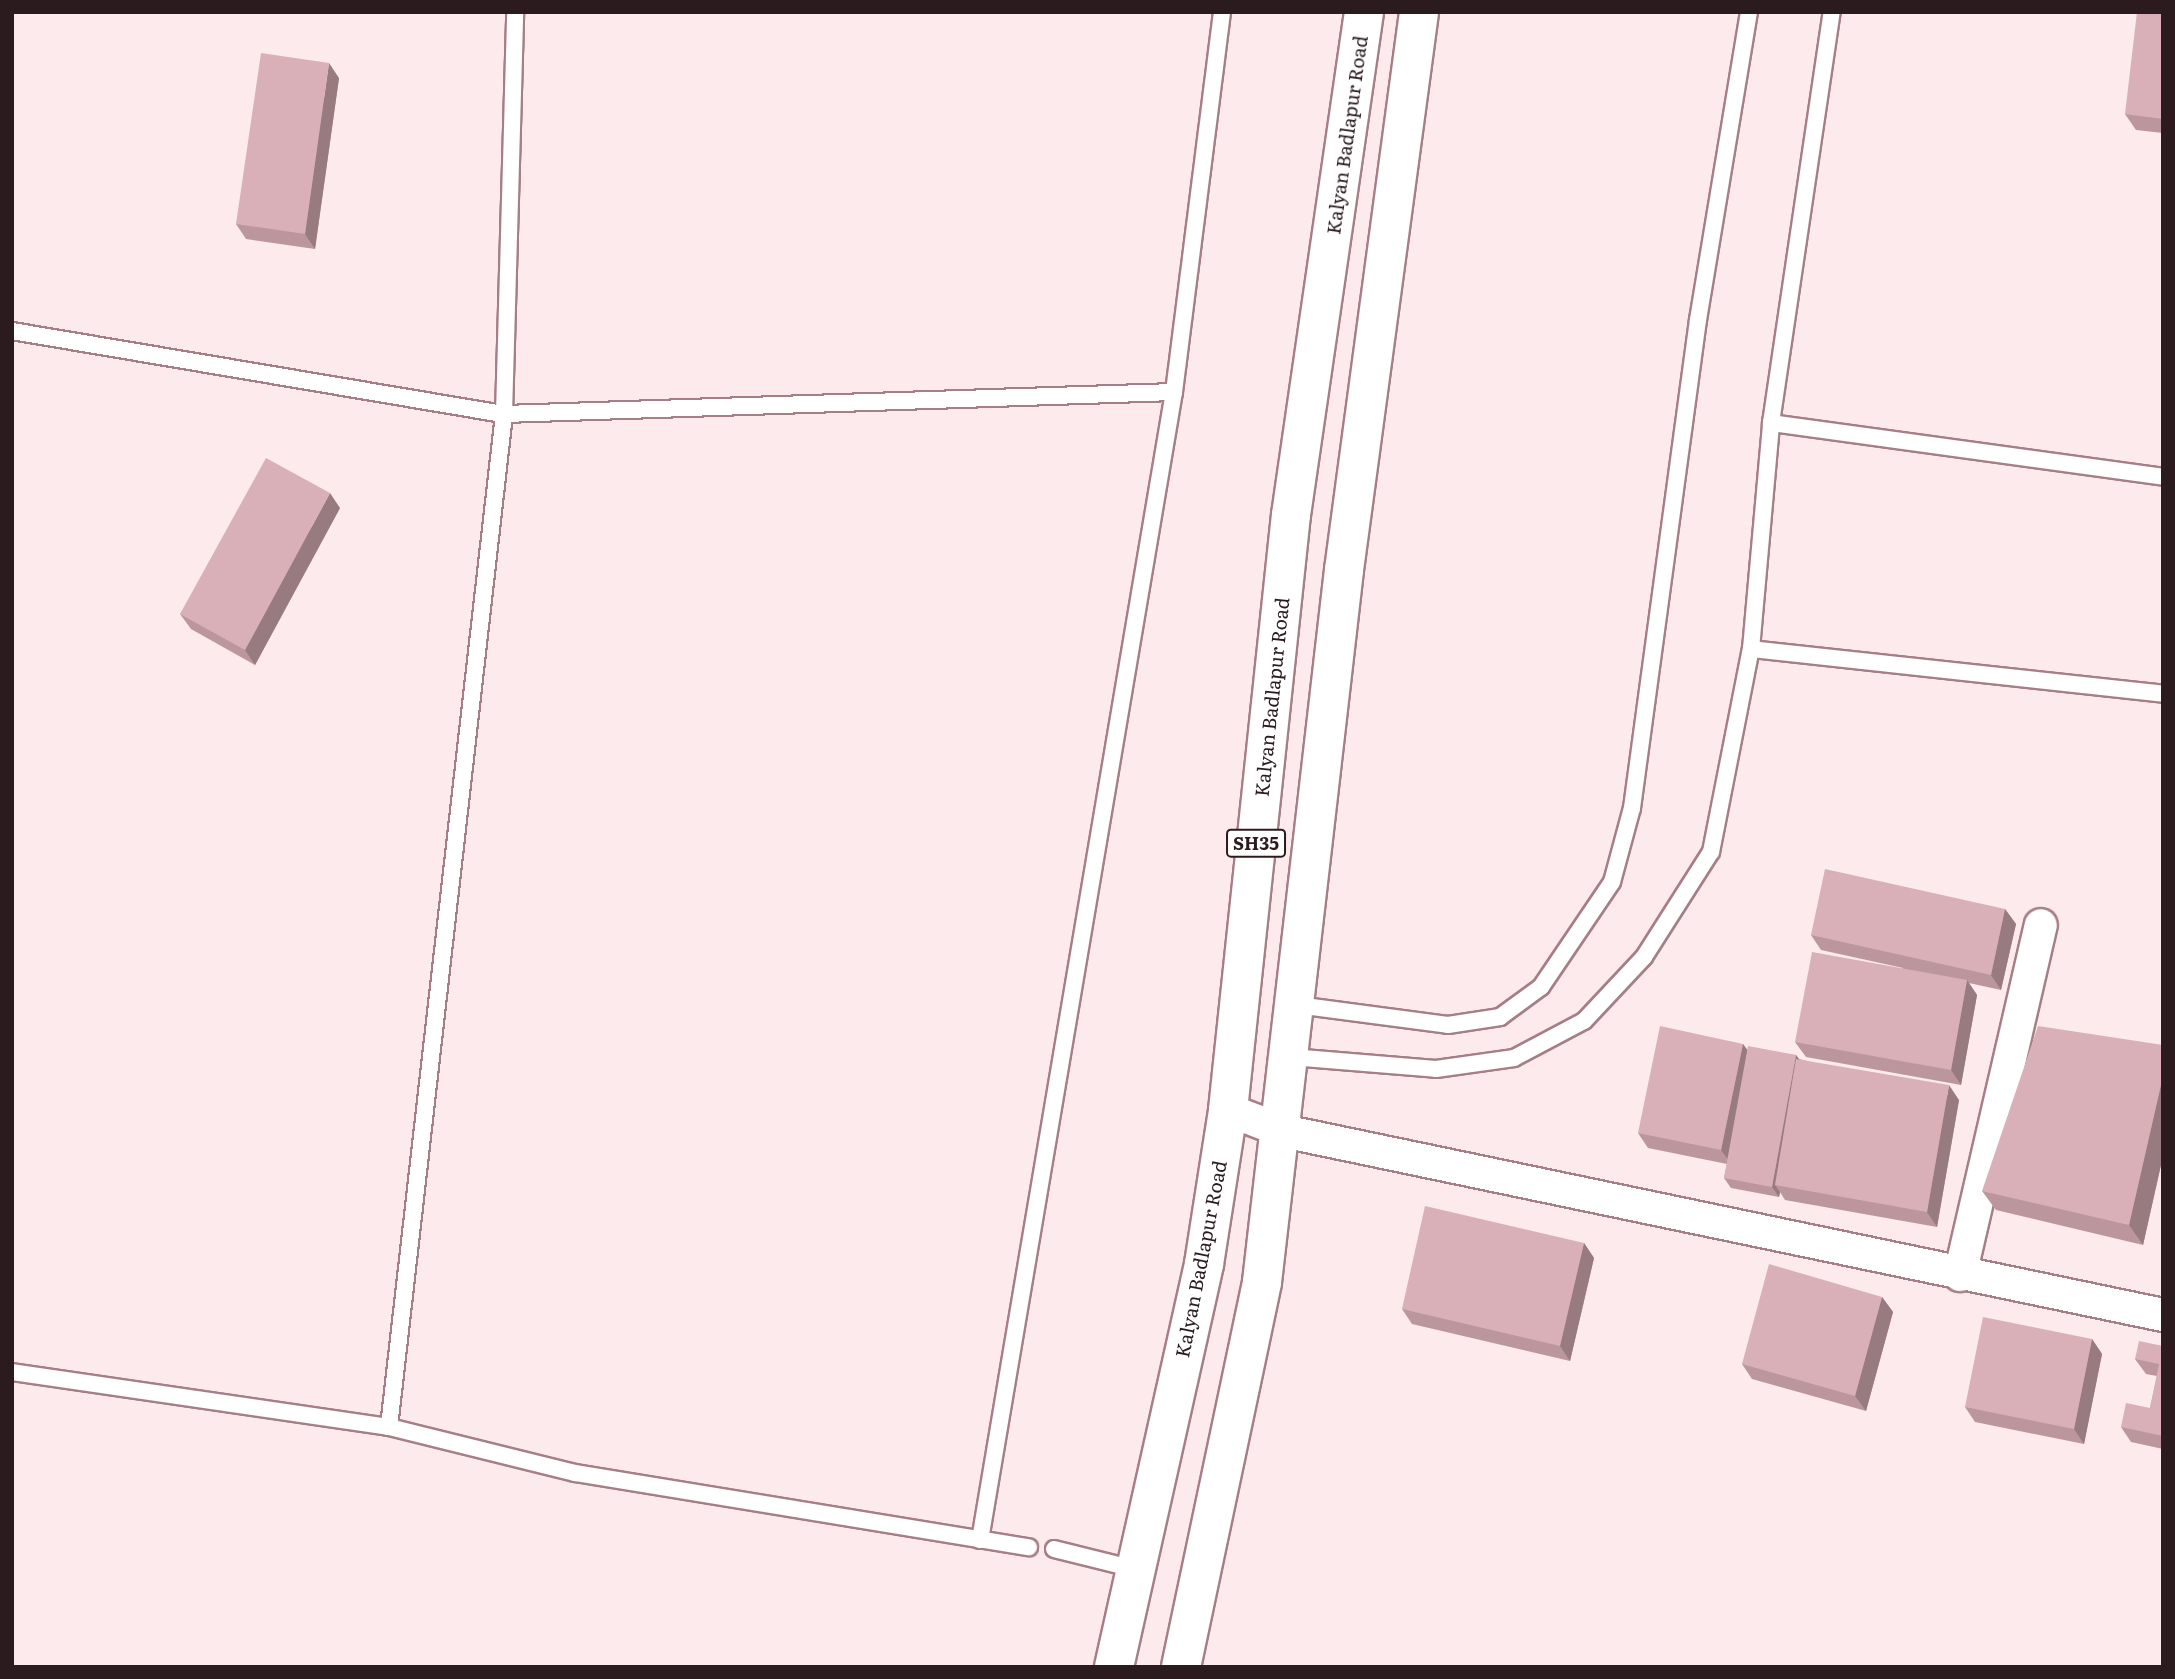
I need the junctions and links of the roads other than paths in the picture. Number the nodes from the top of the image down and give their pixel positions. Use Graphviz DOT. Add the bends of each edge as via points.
graph roads {
  1 [pos="515,12"];
  2 [pos="1222,12"];
  3 [pos="1364,12"];
  4 [pos="1419,12"];
  5 [pos="1749,12"];
  6 [pos="1832,12"];
  7 [pos="12,331"];
  8 [pos="1174,392"];
  9 [pos="504,414"];
  10 [pos="1771,423"];
  11 [pos="2163,477"];
  12 [pos="1751,649"];
  13 [pos="2163,694"];
  14 [pos="2041,925"];
  15 [pos="1297,1005"];
  16 [pos="1291,1056"];
  17 [pos="1228,1110"];
  18 [pos="1283,1130"];
  19 [pos="1960,1275"];
  20 [pos="2163,1315"];
  21 [pos="12,1372"];
  22 [pos="389,1427"];
  23 [pos="980,1540"];
  24 [pos="1030,1547"];
  25 [pos="1055,1549"];
  26 [pos="1135,1569"];
  27 [pos="1114,1667"];
  28 [pos="1181,1667"];
  1 -- 9 [label="lane"];
  2 -- 8 [label="lane"];
  3 -- 17 [label="main road, Kalyan Badlapur Road / SH35" via="1291,515"];
  4 -- 15 [label="main road, SH35" via="1345,570"];
  5 -- 15 [label="lane" via="1698,320 1632,808 1612,882 1541,987 1500,1017 1448,1025"];
  6 -- 10 [label="lane"];
  7 -- 9 [label="lane"];
  8 -- 9 [label="lane"];
  8 -- 23 [label="lane"];
  9 -- 22 [label="lane"];
  10 -- 11 [label="lane"];
  10 -- 12 [label="lane"];
  12 -- 13 [label="lane"];
  12 -- 16 [label="lane" via="1711,852 1644,957 1584,1021 1514,1058 1436,1069"];
  14 -- 19 [label="street"];
  15 -- 16 [label="main road, SH35"];
  16 -- 18 [label="main road, SH35"];
  17 -- 18 [label="street"];
  17 -- 26 [label="main road, Kalyan Badlapur Road / SH35" via="1204,1264"];
  18 -- 19 [label="street"];
  18 -- 28 [label="main road, SH35" via="1262,1282"];
  19 -- 20 [label="street"];
  21 -- 22 [label="lane"];
  22 -- 23 [label="lane" via="575,1473"];
  23 -- 24 [label="lane"];
  25 -- 26 [label="lane"];
  26 -- 27 [label="main road, Kalyan Badlapur Road / SH35"];
}
